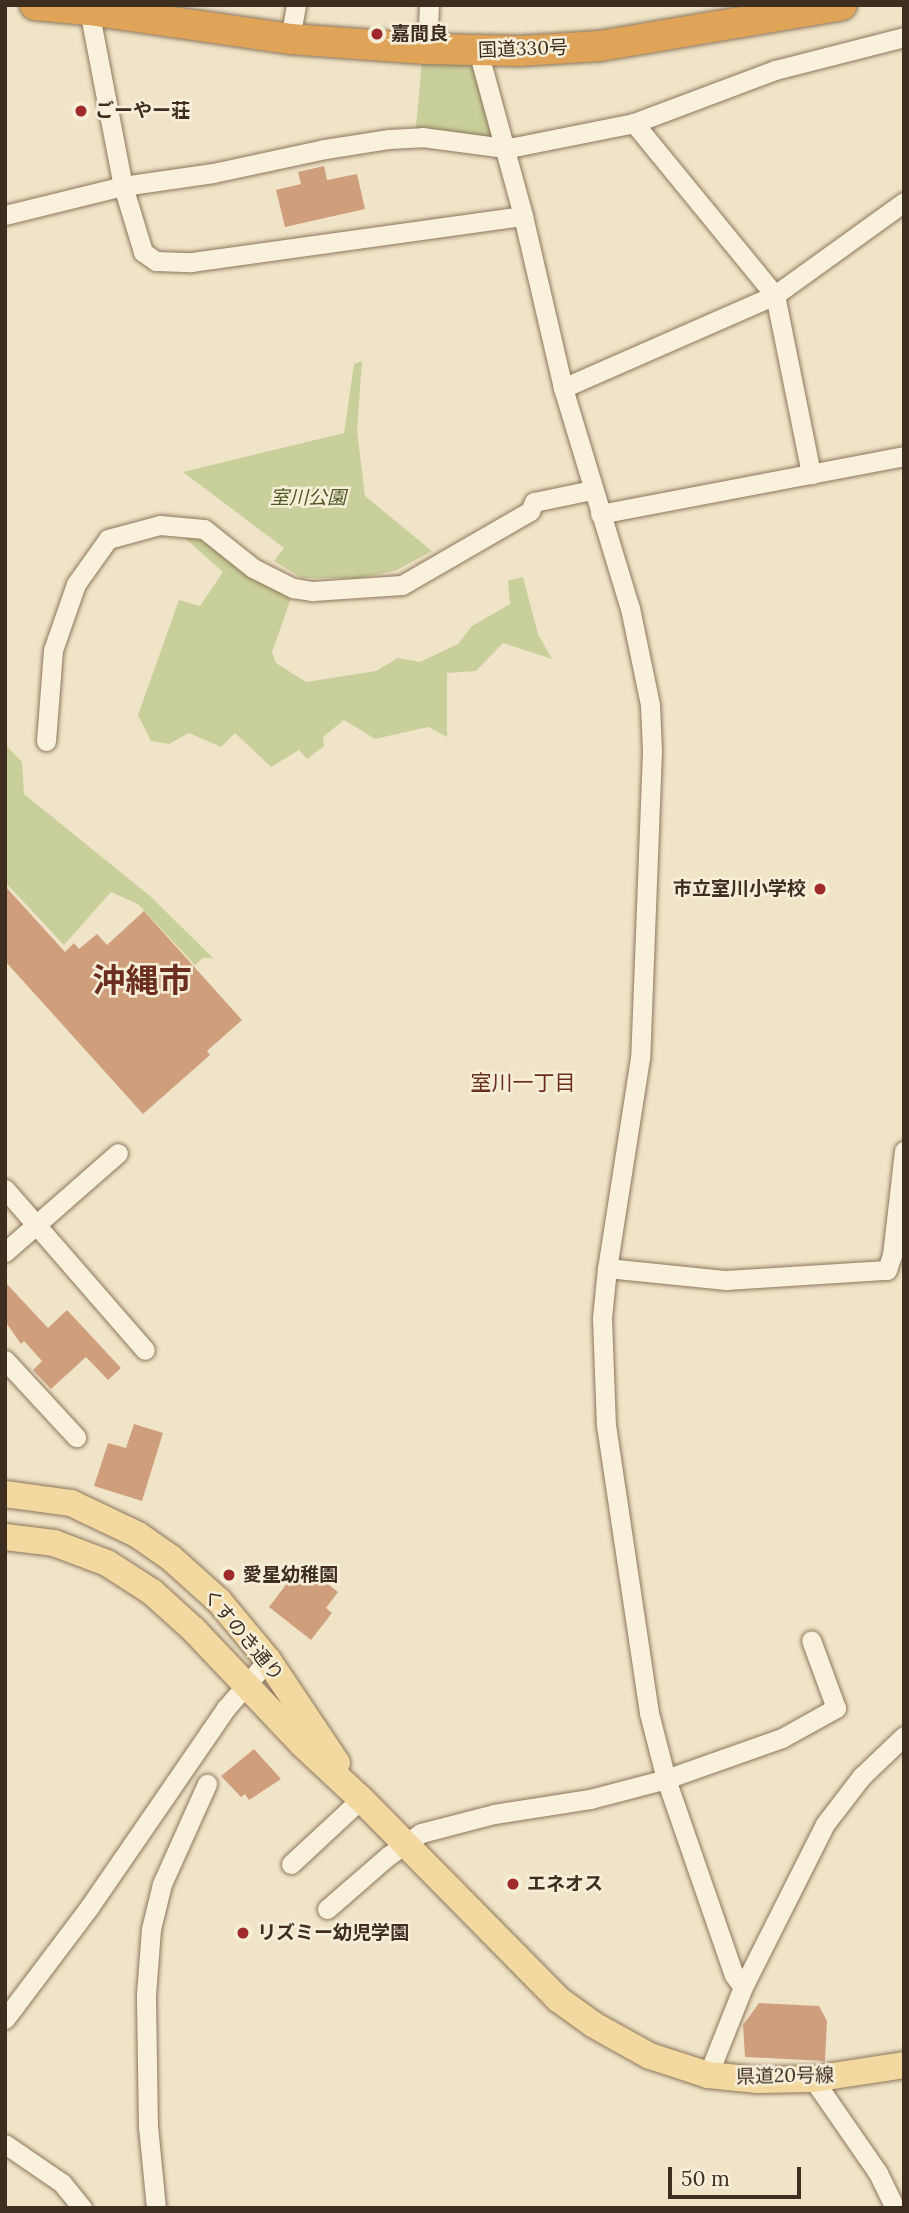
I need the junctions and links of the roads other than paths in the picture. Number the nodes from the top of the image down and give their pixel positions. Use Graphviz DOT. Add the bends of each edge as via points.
graph roads {
  1 [pos="35,5"];
  2 [pos="296,5"];
  3 [pos="429,5"];
  4 [pos="842,5"];
  5 [pos="89,10"];
  6 [pos="904,37"];
  7 [pos="290,39"];
  8 [pos="428,49"];
  9 [pos="478,51"];
  10 [pos="634,122"];
  11 [pos="505,148"];
  12 [pos="123,186"];
  13 [pos="904,202"];
  14 [pos="5,215"];
  15 [pos="523,216"];
  16 [pos="775,295"];
  17 [pos="563,388"];
  18 [pos="904,456"];
  19 [pos="811,474"];
  20 [pos="592,490"];
  21 [pos="600,514"];
  22 [pos="46,741"];
  23 [pos="904,1151"];
  24 [pos="118,1153"];
  25 [pos="5,1189"];
  26 [pos="37,1223"];
  27 [pos="5,1252"];
  28 [pos="607,1268"];
  29 [pos="145,1350"];
  30 [pos="5,1360"];
  31 [pos="76,1437"];
  32 [pos="5,1494"];
  33 [pos="5,1537"];
  34 [pos="811,1640"];
  35 [pos="268,1660"];
  36 [pos="246,1683"];
  37 [pos="904,1736"];
  38 [pos="666,1779"];
  39 [pos="207,1784"];
  40 [pos="361,1800"];
  41 [pos="404,1844"];
  42 [pos="291,1864"];
  43 [pos="327,1909"];
  44 [pos="743,1987"];
  45 [pos="5,2019"];
  46 [pos="904,2065"];
  47 [pos="708,2075"];
  48 [pos="813,2079"];
  49 [pos="5,2144"];
  50 [pos="82,2208"];
  51 [pos="156,2208"];
  52 [pos="895,2208"];
  1 -- 5 [label="highway, 国道330号"];
  2 -- 7 [label="street"];
  3 -- 8 [label="street"];
  4 -- 9 [label="highway, 国道330号" via="600,46"];
  5 -- 7 [label="highway, 国道330号"];
  5 -- 12 [label="street"];
  6 -- 10 [label="street" via="775,70"];
  7 -- 8 [label="highway, 国道330号"];
  8 -- 9 [label="highway, 国道330号"];
  9 -- 11 [label="street"];
  10 -- 11 [label="street"];
  10 -- 16 [label="street"];
  11 -- 12 [label="street" via="422,137 390,139"];
  11 -- 15 [label="street"];
  12 -- 14 [label="street"];
  12 -- 15 [label="street" via="143,252 156,261 191,262"];
  13 -- 16 [label="street"];
  15 -- 17 [label="street"];
  16 -- 17 [label="street"];
  16 -- 19 [label="street"];
  17 -- 20 [label="street"];
  18 -- 19 [label="street"];
  19 -- 21 [label="street"];
  20 -- 21 [label="street"];
  20 -- 22 [label="street" via="534,502 530,511 402,585 313,591 293,588 253,568 204,529 160,525 108,539 76,584 53,650"];
  21 -- 28 [label="street" via="641,656 652,751 640,1058"];
  23 -- 28 [label="street" via="887,1270 726,1280"];
  24 -- 26 [label="street"];
  25 -- 26 [label="street"];
  26 -- 27 [label="street"];
  26 -- 29 [label="street"];
  28 -- 38 [label="street" via="602,1359 606,1426 649,1713"];
  30 -- 31 [label="street"];
  32 -- 35 [label="main road, くすのき通り" via="71,1503 138,1535 200,1582"];
  33 -- 36 [label="main road, くすのき通り" via="54,1543 107,1563 152,1592"];
  34 -- 38 [label="street" via="836,1708 782,1738"];
  35 -- 36 [label="street"];
  35 -- 40 [label="main road, くすのき通り"];
  36 -- 40 [label="main road, くすのき通り"];
  36 -- 45 [label="street"];
  37 -- 44 [label="street" via="862,1776 825,1824"];
  38 -- 41 [label="street" via="590,1800 494,1814 421,1833"];
  38 -- 44 [label="street" via="734,1975"];
  39 -- 51 [label="street" via="162,1884 151,1928 146,1995 148,2127"];
  40 -- 41 [label="main road, くすのき通り"];
  40 -- 42 [label="street"];
  41 -- 43 [label="street"];
  41 -- 47 [label="main road, くすのき通り" via="558,1999 650,2056"];
  44 -- 47 [label="street"];
  46 -- 48 [label="main road, 県道20号線"];
  47 -- 48 [label="main road, 県道20号線"];
  48 -- 52 [label="street" via="878,2173"];
  49 -- 50 [label="street" via="62,2183"];
}
